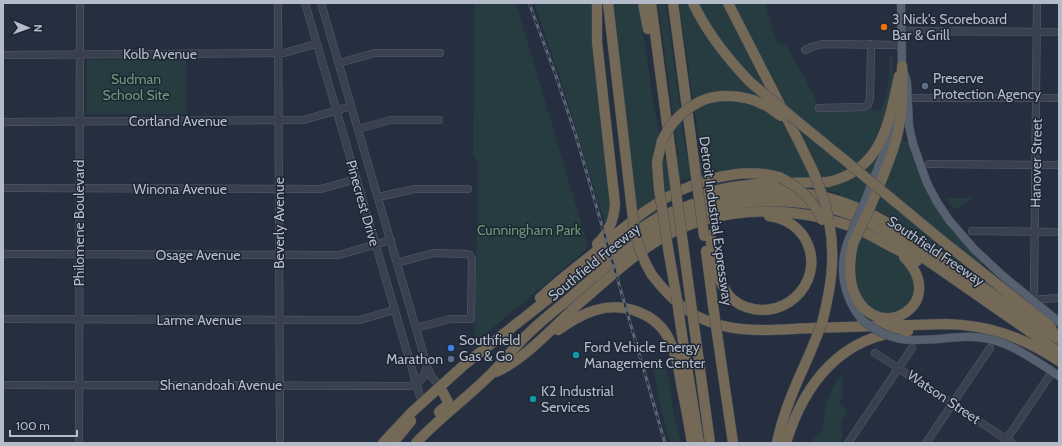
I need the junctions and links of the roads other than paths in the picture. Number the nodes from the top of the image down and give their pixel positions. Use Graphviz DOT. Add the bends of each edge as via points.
graph roads {
  1 [pos="80,3"];
  2 [pos="278,3"];
  3 [pos="305,3"];
  4 [pos="321,3"];
  5 [pos="597,3"];
  6 [pos="608,3"];
  7 [pos="643,3"];
  8 [pos="651,3"];
  9 [pos="673,3"];
  10 [pos="693,3"];
  11 [pos="728,3"];
  12 [pos="902,3"];
  13 [pos="1037,3"];
  14 [pos="901,31"];
  15 [pos="1037,32"];
  16 [pos="1059,32"];
  17 [pos="316,44"];
  18 [pos="870,44"];
  19 [pos="902,45"];
  20 [pos="805,50"];
  21 [pos="278,53"];
  22 [pos="440,53"];
  23 [pos="3,55"];
  24 [pos="80,55"];
  25 [pos="339,63"];
  26 [pos="900,71"];
  27 [pos="915,98"];
  28 [pos="1037,98"];
  29 [pos="1059,98"];
  30 [pos="351,106"];
  31 [pos="819,108"];
  32 [pos="336,110"];
  33 [pos="666,116"];
  34 [pos="279,120"];
  35 [pos="438,120"];
  36 [pos="3,122"];
  37 [pos="80,122"];
  38 [pos="358,129"];
  39 [pos="894,137"];
  40 [pos="913,144"];
  41 [pos="843,159"];
  42 [pos="929,164"];
  43 [pos="1035,164"];
  44 [pos="1059,165"];
  45 [pos="356,179"];
  46 [pos="3,188"];
  47 [pos="79,188"];
  48 [pos="279,189"];
  49 [pos="468,189"];
  50 [pos="378,198"];
  51 [pos="700,198"];
  52 [pos="826,221"];
  53 [pos="972,231"];
  54 [pos="1034,232"];
  55 [pos="1059,232"];
  56 [pos="707,236"];
  57 [pos="662,239"];
  58 [pos="391,240"];
  59 [pos="851,243"];
  60 [pos="375,245"];
  61 [pos="899,251"];
  62 [pos="3,254"];
  63 [pos="79,254"];
  64 [pos="279,255"];
  65 [pos="397,263"];
  66 [pos="951,277"];
  67 [pos="562,278"];
  68 [pos="1059,298"];
  69 [pos="1031,300"];
  70 [pos="394,310"];
  71 [pos="3,319"];
  72 [pos="79,320"];
  73 [pos="280,320"];
  74 [pos="1059,322"];
  75 [pos="416,328"];
  76 [pos="987,328"];
  77 [pos="1058,338"];
  78 [pos="540,341"];
  79 [pos="912,348"];
  80 [pos="990,348"];
  81 [pos="1059,352"];
  82 [pos="875,353"];
  83 [pos="1059,361"];
  84 [pos="427,366"];
  85 [pos="464,366"];
  86 [pos="899,367"];
  87 [pos="491,374"];
  88 [pos="1056,374"];
  89 [pos="3,385"];
  90 [pos="79,385"];
  91 [pos="280,385"];
  92 [pos="416,385"];
  93 [pos="440,388"];
  94 [pos="953,403"];
  95 [pos="419,405"];
  96 [pos="1008,442"];
  97 [pos="79,443"];
  98 [pos="280,443"];
  99 [pos="382,443"];
  100 [pos="393,443"];
  101 [pos="408,443"];
  102 [pos="416,443"];
  103 [pos="692,443"];
  104 [pos="699,443"];
  105 [pos="710,443"];
  106 [pos="733,443"];
  107 [pos="777,443"];
  108 [pos="786,443"];
  109 [pos="848,443"];
  110 [pos="926,443"];
  1 -- 24 [label="street, Philomene Boulevard"];
  2 -- 21 [label="street, Beverly Avenue"];
  3 -- 17 [label="street, Pinecrest Drive"];
  4 -- 25 [label="street, Pinecrest Drive"];
  5 -- 67 [label="highway" via="596,42 614,192 614,212 612,224 606,234"];
  6 -- 76 [label="highway, bridge" via="636,239 652,276 667,294 700,318 728,328 760,330 946,324"];
  7 -- 33 [label="highway" via="659,99"];
  8 -- 33 [label="highway"];
  9 -- 51 [label="highway, Detroit Industrial Expressway, bridge"];
  10 -- 41 [label="highway, bridge" via="715,42 750,82"];
  11 -- 52 [label="highway, bridge" via="814,173 825,203"];
  12 -- 14 [label="main road"];
  13 -- 15 [label="street, Hanover Street"];
  14 -- 15 [label="street"];
  14 -- 19 [label="main road"];
  15 -- 16 [label="street"];
  15 -- 28 [label="street, Hanover Street"];
  17 -- 21 [label="street, Kolb Avenue"];
  17 -- 32 [label="street, Pinecrest Drive"];
  18 -- 19 [label="street"];
  18 -- 20 [label="street" via="822,44"];
  18 -- 31 [label="street" via="868,105"];
  19 -- 26 [label="main road"];
  21 -- 24 [label="street, Kolb Avenue"];
  21 -- 34 [label="street, Beverly Avenue"];
  22 -- 25 [label="street" via="375,53"];
  23 -- 24 [label="street, Kolb Avenue"];
  24 -- 37 [label="street, Philomene Boulevard"];
  25 -- 30 [label="street, Pinecrest Drive"];
  26 -- 39 [label="highway" via="902,103"];
  26 -- 40 [label="main road" via="907,83"];
  26 -- 51 [label="highway" via="883,138 861,168 838,180 828,182 737,186"];
  27 -- 28 [label="street"];
  28 -- 29 [label="street"];
  28 -- 43 [label="street, Hanover Street"];
  30 -- 32 [label="street, Cortland Avenue"];
  30 -- 38 [label="street, Pinecrest Drive"];
  32 -- 34 [label="street, Cortland Avenue" via="304,120"];
  32 -- 45 [label="street, Pinecrest Drive"];
  33 -- 105 [label="highway, bridge"];
  34 -- 37 [label="street, Cortland Avenue"];
  34 -- 48 [label="street, Beverly Avenue"];
  35 -- 38 [label="street" via="391,120"];
  36 -- 37 [label="street, Cortland Avenue"];
  37 -- 47 [label="street, Philomene Boulevard"];
  38 -- 50 [label="street, Pinecrest Drive"];
  39 -- 40 [label="main road" via="908,139"];
  39 -- 59 [label="highway, bridge" via="886,167"];
  40 -- 69 [label="main road" via="927,183 949,220 983,259"];
  41 -- 77 [label="highway, bridge" via="1050,326"];
  41 -- 104 [label="highway, bridge" via="767,106 735,96 707,98 693,105 678,117 662,141 657,171"];
  42 -- 43 [label="street"];
  43 -- 44 [label="street"];
  43 -- 54 [label="street, Hanover Street"];
  45 -- 48 [label="street, Winona Avenue" via="321,189"];
  45 -- 60 [label="street, Pinecrest Drive"];
  46 -- 47 [label="street, Winona Avenue"];
  47 -- 48 [label="street, Winona Avenue"];
  47 -- 63 [label="street, Philomene Boulevard"];
  48 -- 64 [label="street, Beverly Avenue"];
  49 -- 50 [label="street" via="415,189"];
  50 -- 58 [label="street, Pinecrest Drive"];
  51 -- 56 [label="highway, Detroit Industrial Expressway, bridge"];
  51 -- 77 [label="highway, Southfield Freeway" via="747,192 808,194 863,210 916,240"];
  51 -- 85 [label="highway, Southfield Freeway" via="668,207 659,217 621,242"];
  52 -- 67 [label="highway, bridge" via="798,187 779,177 760,173 738,173 707,180 651,207"];
  52 -- 107 [label="highway, bridge" via="833,260 826,308 792,394"];
  53 -- 54 [label="street"];
  54 -- 55 [label="street"];
  54 -- 69 [label="street, Hanover Street" via="1034,291"];
  56 -- 57 [label="highway" via="722,284 728,294 742,306 763,311 774,310 798,296 808,280 811,268 809,247 800,232 787,221 778,218 748,216 722,219"];
  56 -- 106 [label="highway, Detroit Industrial Expressway, bridge" via="713,305"];
  57 -- 61 [label="highway" via="712,218 750,212 783,212 832,220 855,228"];
  57 -- 78 [label="highway" via="617,271"];
  58 -- 60 [label="street, Osage Avenue"];
  58 -- 65 [label="street, Pinecrest Drive"];
  59 -- 61 [label="highway" via="849,265 854,292 865,309 884,318 908,311 919,291 917,272"];
  59 -- 88 [label="main road, bridge" via="843,258 844,283 851,304 862,320 873,329 882,334 916,341 963,337 992,340 1018,349"];
  60 -- 64 [label="street, Osage Avenue" via="344,254"];
  60 -- 70 [label="street, Pinecrest Drive"];
  61 -- 66 [label="highway" via="935,273"];
  62 -- 63 [label="street, Osage Avenue"];
  63 -- 64 [label="street, Osage Avenue"];
  63 -- 72 [label="street, Philomene Boulevard"];
  64 -- 73 [label="street, Beverly Avenue"];
  65 -- 75 [label="street, Pinecrest Drive"];
  65 -- 75 [label="street" via="433,253 467,254 471,257 471,319 450,319"];
  66 -- 81 [label="highway, Southfield Freeway"];
  66 -- 87 [label="highway, Southfield Freeway" via="890,235 859,218 830,209 779,202 745,202 716,207 661,228 632,245 522,339"];
  67 -- 85 [label="highway" via="468,358"];
  68 -- 69 [label="street"];
  69 -- 74 [label="main road"];
  70 -- 73 [label="street, Larme Avenue" via="360,320"];
  70 -- 92 [label="street, Pinecrest Drive"];
  71 -- 72 [label="street, Larme Avenue"];
  72 -- 73 [label="street, Larme Avenue"];
  72 -- 90 [label="street, Philomene Boulevard"];
  73 -- 91 [label="street, Beverly Avenue"];
  75 -- 84 [label="street, Pinecrest Drive"];
  76 -- 83 [label="highway" via="1025,341"];
  76 -- 108 [label="highway" via="903,331 874,337 844,352 821,374 803,401"];
  78 -- 87 [label="highway" via="505,368"];
  78 -- 103 [label="highway" via="585,314 603,308 631,309 648,317 663,330 677,361"];
  79 -- 86 [label="street"];
  80 -- 94 [label="street"];
  82 -- 86 [label="street, Watson Street"];
  84 -- 92 [label="street" via="423,377"];
  84 -- 93 [label="street, Pinecrest Drive"];
  85 -- 93 [label="highway"];
  86 -- 94 [label="street, Watson Street"];
  86 -- 109 [label="street"];
  87 -- 102 [label="highway, Southfield Freeway"];
  88 -- 96 [label="street"];
  89 -- 90 [label="street, Shenandoah Avenue"];
  90 -- 91 [label="street, Shenandoah Avenue"];
  90 -- 97 [label="street, Philomene Boulevard"];
  91 -- 92 [label="street, Shenandoah Avenue"];
  91 -- 98 [label="street, Beverly Avenue"];
  92 -- 95 [label="street, Pinecrest Drive"];
  93 -- 95 [label="highway"];
  93 -- 101 [label="highway" via="448,402 446,406"];
  94 -- 96 [label="street, Watson Street"];
  94 -- 110 [label="street"];
  95 -- 99 [label="highway"];
  95 -- 100 [label="highway" via="410,422"];
}
